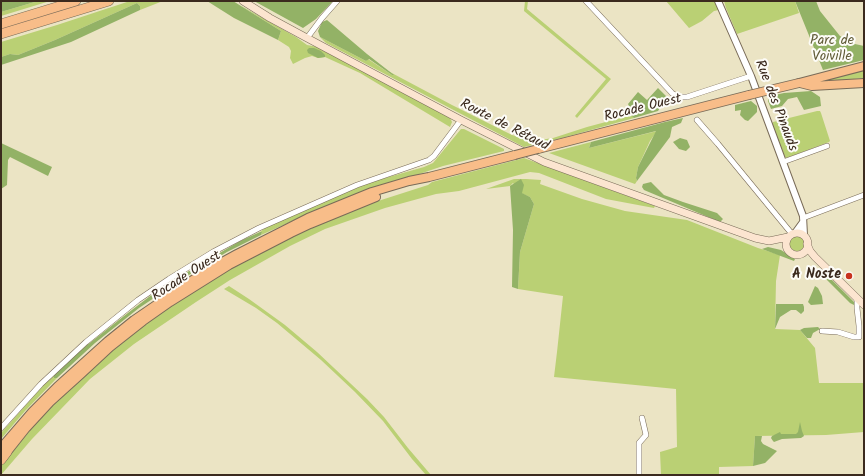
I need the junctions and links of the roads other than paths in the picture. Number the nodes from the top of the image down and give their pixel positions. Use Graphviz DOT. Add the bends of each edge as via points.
graph roads {
  1 [pos="76,1"];
  2 [pos="109,1"];
  3 [pos="243,1"];
  4 [pos="337,1"];
  5 [pos="586,1"];
  6 [pos="718,1"];
  7 [pos="1,24"];
  8 [pos="1,34"];
  9 [pos="307,38"];
  10 [pos="864,62"];
  11 [pos="864,66"];
  12 [pos="831,74"];
  13 [pos="751,76"];
  14 [pos="864,82"];
  15 [pos="799,83"];
  16 [pos="461,120"];
  17 [pos="697,120"];
  18 [pos="827,146"];
  19 [pos="783,162"];
  20 [pos="864,195"];
  21 [pos="803,220"];
  22 [pos="791,235"];
  23 [pos="804,235"];
  24 [pos="768,241"];
  25 [pos="807,244"];
  26 [pos="787,248"];
  27 [pos="802,253"];
  28 [pos="822,264"];
  29 [pos="858,298"];
  30 [pos="864,305"];
  31 [pos="822,331"];
  32 [pos="642,418"];
  33 [pos="1,428"];
  34 [pos="2,455"];
  35 [pos="639,475"];
  1 -- 7 [label="highway"];
  2 -- 8 [label="highway"];
  3 -- 9 [label="main road, Route de Rétaud"];
  4 -- 9 [label="street"];
  5 -- 13 [label="street" via="675,95 687,97"];
  6 -- 13 [label="street, Rue des Pinauds"];
  9 -- 16 [label="main road, Route de Rétaud"];
  10 -- 12 [label="main road"];
  11 -- 12 [label="main road, Rocade Ouest"];
  12 -- 15 [label="main road, Rocade Ouest"];
  13 -- 19 [label="street, Rue des Pinauds"];
  14 -- 15 [label="main road" via="812,86"];
  15 -- 34 [label="main road, Rocade Ouest, bridge" via="429,177 310,224 229,265 143,321 110,347 50,402"];
  16 -- 24 [label="main road, Route de Rétaud" via="544,162"];
  16 -- 33 [label="street" via="430,160 357,185 259,228 168,279 86,342 41,384"];
  17 -- 22 [label="street"];
  18 -- 19 [label="street"];
  19 -- 21 [label="street, Rue des Pinauds"];
  20 -- 21 [label="street"];
  21 -- 22 [label="street"];
  21 -- 23 [label="street, Rue des Pinauds"];
  22 -- 23 [label="main road"];
  22 -- 24 [label="main road"];
  22 -- 26 [label="main road" via="786,243"];
  23 -- 25 [label="main road"];
  24 -- 26 [label="main road, Route de Rétaud"];
  25 -- 27 [label="main road"];
  25 -- 28 [label="main road"];
  26 -- 27 [label="main road" via="794,254"];
  27 -- 28 [label="main road"];
  28 -- 29 [label="main road"];
  29 -- 30 [label="main road"];
  29 -- 31 [label="street" via="859,337"];
  32 -- 35 [label="street" via="646,435 639,443"];
}
